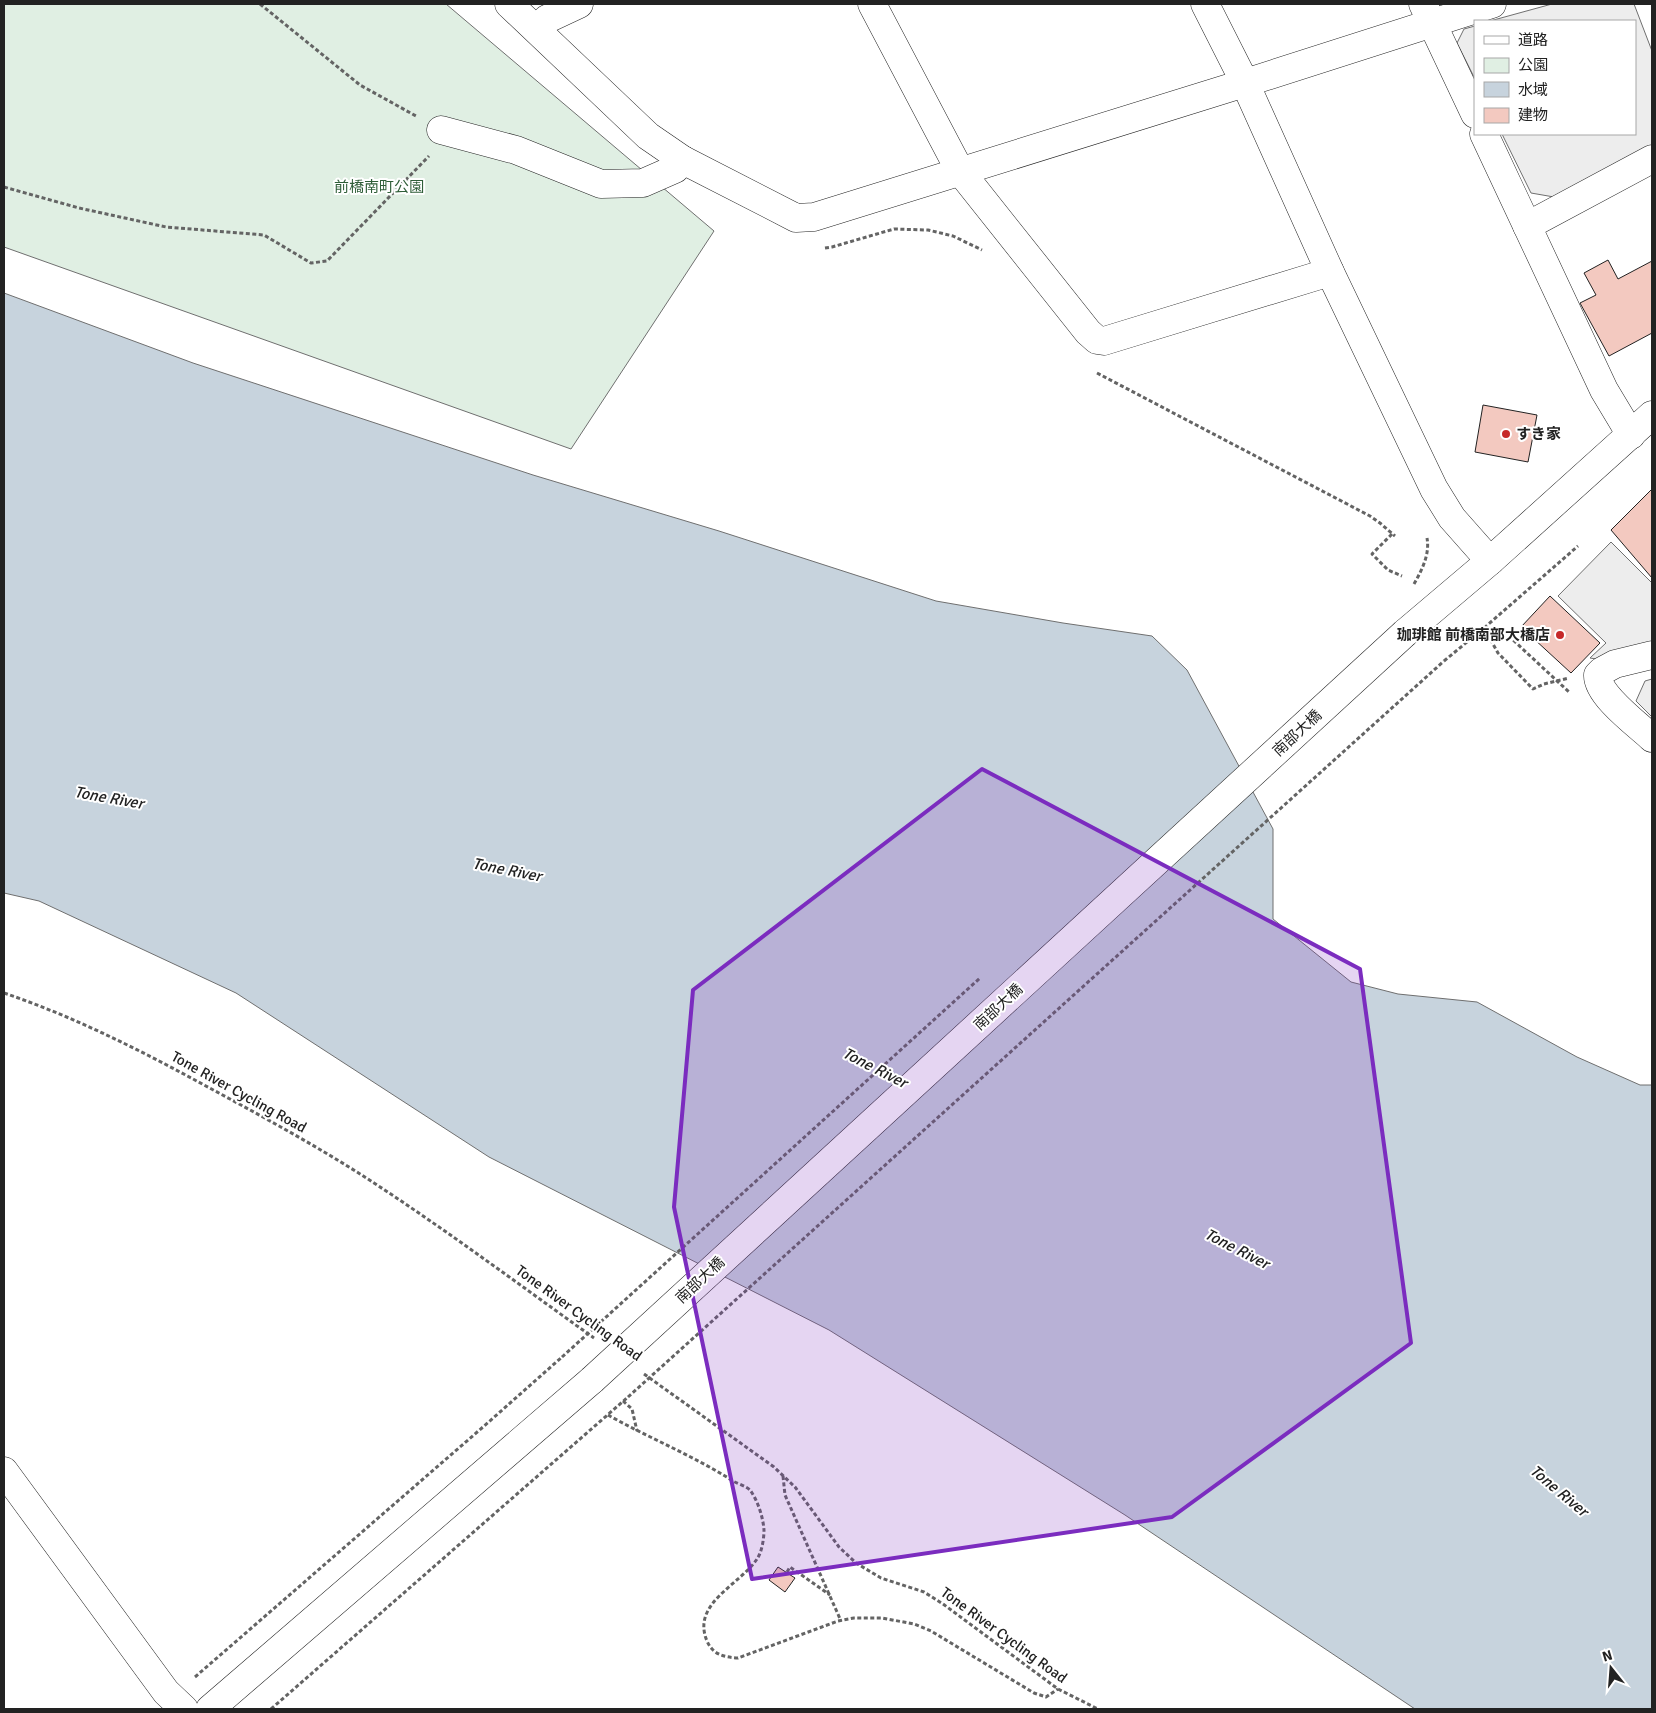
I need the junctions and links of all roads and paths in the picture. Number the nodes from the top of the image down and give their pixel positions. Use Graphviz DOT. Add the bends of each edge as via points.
graph roads {
  1 [pos="260,4"];
  2 [pos="510,4"];
  3 [pos="579,4"];
  4 [pos="872,4"];
  5 [pos="1205,4"];
  6 [pos="1492,4"];
  7 [pos="1428,14"];
  8 [pos="537,29"];
  9 [pos="1245,83"];
  10 [pos="1474,112"];
  11 [pos="441,130"];
  12 [pos="1484,135"];
  13 [pos="1652,159"];
  14 [pos="683,160"];
  15 [pos="960,171"];
  16 [pos="4,187"];
  17 [pos="1527,226"];
  18 [pos="1330,272"];
  19 [pos="1652,415"];
  20 [pos="1630,435"];
  21 [pos="1231,442"];
  22 [pos="1427,535"];
  23 [pos="1578,546"];
  24 [pos="1490,561"];
  25 [pos="1402,576"];
  26 [pos="1411,590"];
  27 [pos="1484,628"];
  28 [pos="1652,654"];
  29 [pos="1569,678"];
  30 [pos="1652,738"];
  31 [pos="983,975"];
  32 [pos="4,993"];
  33 [pos="598,1342"];
  34 [pos="639,1371"];
  35 [pos="623,1401"];
  36 [pos="608,1415"];
  37 [pos="637,1431"];
  38 [pos="4,1471"];
  39 [pos="783,1475"];
  40 [pos="787,1572"];
  41 [pos="830,1595"];
  42 [pos="841,1621"];
  43 [pos="1058,1688"];
  44 [pos="178,1703"];
  45 [pos="210,1709"];
  46 [pos="271,1709"];
  47 [pos="1098,1709"];
  1 -- 11 [label="path" via="360,85"];
  2 -- 8 [label="street"];
  3 -- 8 [label="street" via="548,19"];
  4 -- 15 [label="street"];
  5 -- 9 [label="street"];
  6 -- 7 [label="street"];
  7 -- 9 [label="street"];
  7 -- 10 [label="street"];
  8 -- 14 [label="street" via="648,136"];
  9 -- 15 [label="street"];
  9 -- 18 [label="street"];
  11 -- 14 [label="street" via="516,150 601,184 643,182 675,169"];
  11 -- 16 [label="path" via="436,149 326,261 311,263 264,235 166,227"];
  12 -- 17 [label="street"];
  13 -- 17 [label="street"];
  14 -- 15 [label="street" via="796,218 814,217"];
  15 -- 18 [label="street" via="1097,340 1104,341"];
  17 -- 20 [label="street" via="1604,390"];
  18 -- 24 [label="street" via="1434,489 1452,518"];
  19 -- 20 [label="street, 南部大橋"];
  20 -- 24 [label="street, 南部大橋"];
  21 -- 25 [label="path" via="1380,523 1394,535 1372,554 1388,570"];
  22 -- 26 [label="path" via="1423,568"];
  23 -- 27 [label="path"];
  24 -- 45 [label="street, 南部大橋, bridge" via="1406,633 592,1380"];
  27 -- 29 [label="path, bridge" via="1498,652 1533,689"];
  27 -- 35 [label="path, bridge"];
  28 -- 30 [label="street" via="1608,667 1597,681 1611,701"];
  31 -- 44 [label="path, bridge"];
  32 -- 33 [label="path, Tone River Cycling Road" via="137,1049 260,1115 373,1182"];
  34 -- 39 [label="path, Tone River Cycling Road"];
  35 -- 36 [label="path"];
  35 -- 37 [label="path" via="632,1409"];
  36 -- 37 [label="path"];
  36 -- 46 [label="path"];
  37 -- 42 [label="path" via="748,1489 759,1508 764,1530 758,1558 710,1606 704,1621 707,1641 715,1652 738,1658"];
  38 -- 44 [label="street" via="166,1692"];
  39 -- 41 [label="path" via="786,1495"];
  39 -- 43 [label="path, Tone River Cycling Road" via="839,1547 856,1563 881,1578 924,1592"];
  40 -- 41 [label="path" via="790,1567"];
  41 -- 42 [label="path"];
  42 -- 43 [label="path" via="875,1617 914,1624 1034,1693 1046,1697"];
  43 -- 47 [label="path, Tone River Cycling Road"];
}
